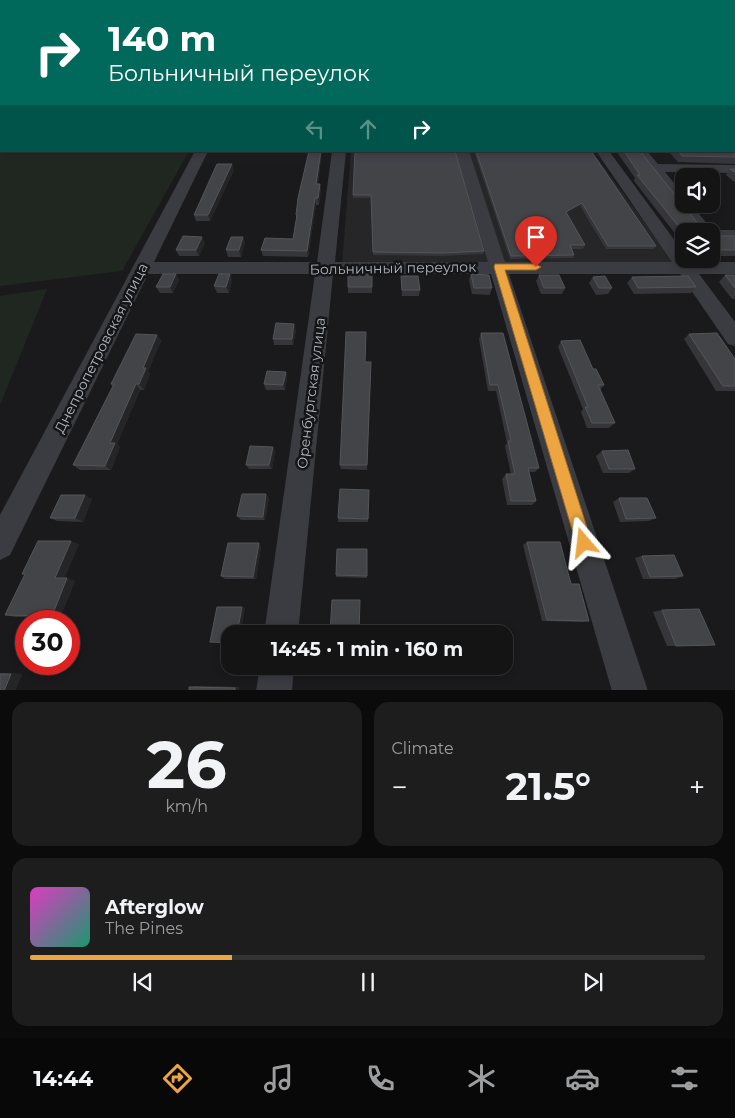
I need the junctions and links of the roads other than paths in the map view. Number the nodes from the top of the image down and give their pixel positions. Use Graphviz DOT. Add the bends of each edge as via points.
graph roads {
  1 [pos="201,152"];
  2 [pos="340,152"];
  3 [pos="462,152"];
  4 [pos="603,152"];
  5 [pos="641,152"];
  6 [pos="654,168"];
  7 [pos="735,169"];
  8 [pos="699,223"];
  9 [pos="662,235"];
  10 [pos="675,235"];
  11 [pos="720,235"];
  12 [pos="735,235"];
  13 [pos="675,253"];
  14 [pos="499,267"];
  15 [pos="141,268"];
  16 [pos="675,268"];
  17 [pos="686,268"];
  18 [pos="720,268"];
  19 [pos="735,268"];
  20 [pos="326,269"];
  21 [pos="735,338"];
  22 [pos="0,545"];
  23 [pos="282,625"];
  24 [pos="276,675"];
  25 [pos="274,690"];
  26 [pos="630,690"];
  1 -- 15 [label="street, Днепропетровская улица"];
  2 -- 20 [label="street, Оренбургская улица"];
  3 -- 14 [label="street"];
  4 -- 9 [label="street"];
  5 -- 6 [label="street"];
  6 -- 7 [label="street"];
  6 -- 8 [label="street"];
  9 -- 10 [label="street"];
  9 -- 13 [label="street"];
  11 -- 12 [label="street"];
  14 -- 16 [label="street, Больничный переулок"];
  14 -- 20 [label="street, Больничный переулок"];
  14 -- 26 [label="street"];
  15 -- 20 [label="street, Больничный переулок"];
  15 -- 22 [label="street, Днепропетровская улица"];
  17 -- 21 [label="street"];
  18 -- 19 [label="street, Больничный переулок"];
  20 -- 23 [label="street, Оренбургская улица"];
  24 -- 25 [label="street"];
}
